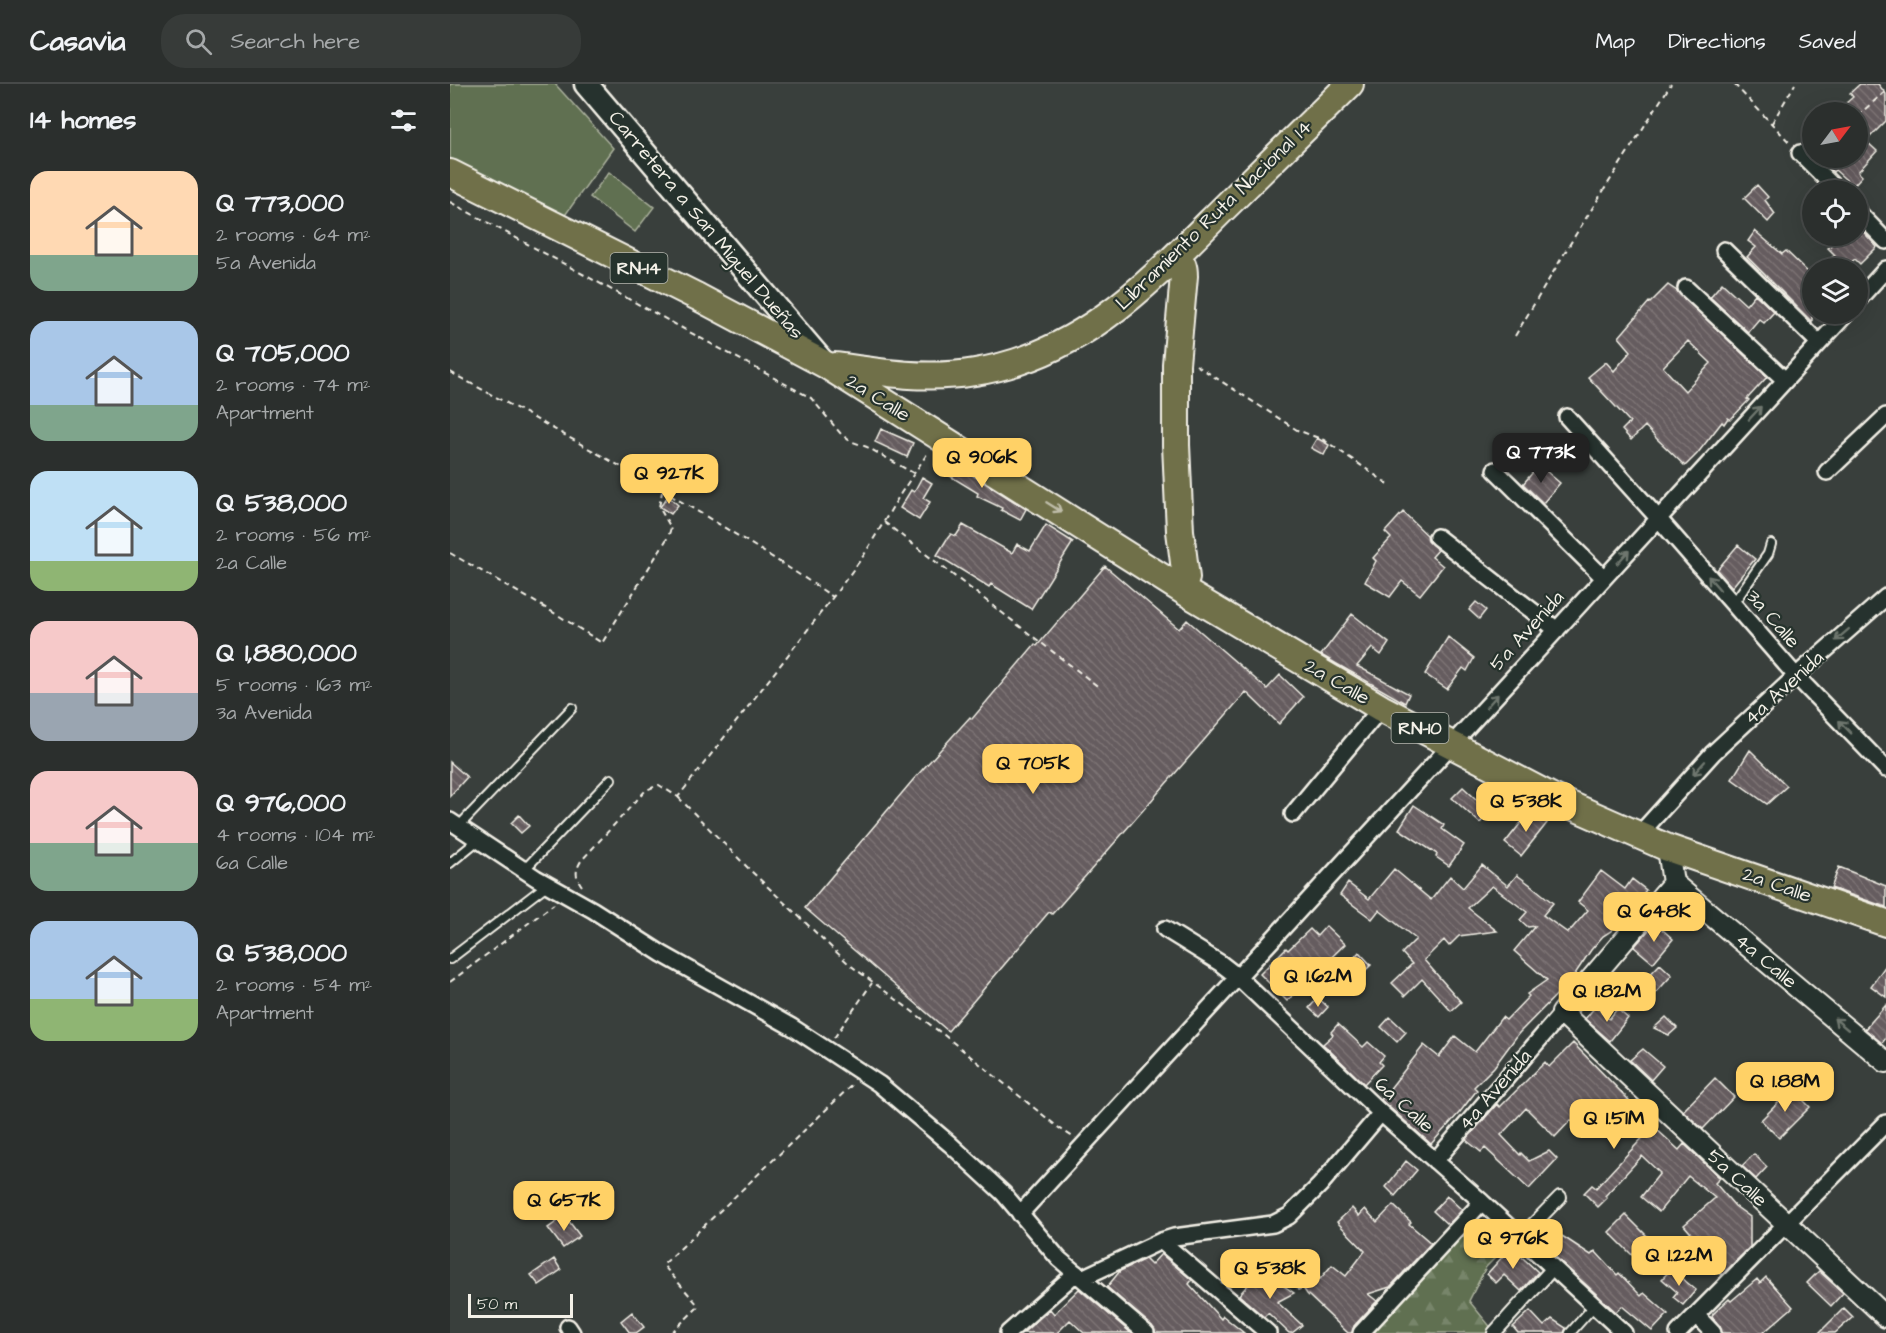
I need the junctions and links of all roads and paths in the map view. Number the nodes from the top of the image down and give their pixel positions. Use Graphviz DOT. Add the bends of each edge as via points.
graph roads {
  1 [pos="586,84"];
  2 [pos="1350,84"];
  3 [pos="1671,84"];
  4 [pos="1734,84"];
  5 [pos="1795,84"];
  6 [pos="1886,91"];
  7 [pos="1868,107"];
  8 [pos="1772,124"];
  9 [pos="1800,153"];
  10 [pos="450,173"];
  11 [pos="1827,180"];
  12 [pos="450,202"];
  13 [pos="1868,223"];
  14 [pos="1886,242"];
  15 [pos="1724,250"];
  16 [pos="1175,256"];
  17 [pos="1886,269"];
  18 [pos="1686,288"];
  19 [pos="1868,289"];
  20 [pos="1836,324"];
  21 [pos="1515,336"];
  22 [pos="1819,343"];
  23 [pos="1176,364"];
  24 [pos="826,365"];
  25 [pos="450,372"];
  26 [pos="1785,380"];
  27 [pos="1886,416"];
  28 [pos="1567,417"];
  29 [pos="938,436"];
  30 [pos="1495,470"];
  31 [pos="1827,472"];
  32 [pos="915,474"];
  33 [pos="1391,486"];
  34 [pos="663,490"];
  35 [pos="1658,518"];
  36 [pos="884,522"];
  37 [pos="1437,537"];
  38 [pos="1771,544"];
  39 [pos="450,553"];
  40 [pos="1604,578"];
  41 [pos="1182,590"];
  42 [pos="833,597"];
  43 [pos="1886,597"];
  44 [pos="1733,604"];
  45 [pos="1557,630"];
  46 [pos="1796,676"];
  47 [pos="1100,688"];
  48 [pos="572,708"];
  49 [pos="1381,708"];
  50 [pos="1452,744"];
  51 [pos="1886,769"];
  52 [pos="611,779"];
  53 [pos="678,797"];
  54 [pos="1293,814"];
  55 [pos="454,824"];
  56 [pos="1638,836"];
  57 [pos="477,841"];
  58 [pos="1668,848"];
  59 [pos="450,863"];
  60 [pos="524,870"];
  61 [pos="1673,883"];
  62 [pos="548,884"];
  63 [pos="566,895"];
  64 [pos="593,910"];
  65 [pos="1886,923"];
  66 [pos="1165,929"];
  67 [pos="450,958"];
  68 [pos="1238,977"];
  69 [pos="450,982"];
  70 [pos="872,983"];
  71 [pos="1562,1013"];
  72 [pos="826,1049"];
  73 [pos="1886,1062"];
  74 [pos="864,1074"];
  75 [pos="1381,1113"];
  76 [pos="1886,1124"];
  77 [pos="1084,1144"];
  78 [pos="1435,1161"];
  79 [pos="1560,1197"];
  80 [pos="1482,1202"];
  81 [pos="1020,1214"];
  82 [pos="1785,1224"];
  83 [pos="1520,1238"];
  84 [pos="1161,1241"];
  85 [pos="1553,1268"];
  86 [pos="1079,1276"];
  87 [pos="1594,1306"];
  88 [pos="1696,1315"];
  89 [pos="1886,1317"];
  90 [pos="671,1333"];
  91 [pos="1008,1333"];
  92 [pos="1146,1333"];
  93 [pos="1268,1333"];
  94 [pos="1361,1333"];
  95 [pos="1494,1333"];
  96 [pos="1570,1333"];
  97 [pos="1624,1333"];
  98 [pos="1678,1333"];
  99 [pos="1713,1333"];
  1 -- 24 [label="main road, Carretera a San Miguel Dueñas / RN-10"];
  2 -- 16 [label="main road, Libramiento Ruta Nacional 14"];
  3 -- 21 [label="path"];
  4 -- 8 [label="path"];
  5 -- 8 [label="path"];
  6 -- 7 [label="path"];
  8 -- 9 [label="path"];
  9 -- 11 [label="street"];
  10 -- 24 [label="main road, RN-14"];
  12 -- 32 [label="path" via="811,398 850,441"];
  13 -- 14 [label="street"];
  15 -- 22 [label="street"];
  16 -- 23 [label="main road" via="1184,267"];
  16 -- 24 [label="main road, Libramiento Ruta Nacional 14" via="1128,300 1089,328 1026,360 975,372 913,376"];
  17 -- 19 [label="street"];
  18 -- 26 [label="street"];
  20 -- 22 [label="street, 5a Avenida"];
  22 -- 26 [label="street, 5a Avenida"];
  23 -- 33 [label="path" via="1198,366 1297,430 1324,440"];
  23 -- 41 [label="main road" via="1176,446 1186,578"];
  24 -- 29 [label="main road, 2a Calle / RN-10"];
  25 -- 34 [label="path"];
  35 -- 26 [label="street, 5a Avenida, one-way"];
  27 -- 31 [label="street"];
  28 -- 35 [label="street, 3a Calle"];
  29 -- 32 [label="path"];
  29 -- 41 [label="main road, 2a Calle / RN-10, one-way"];
  30 -- 40 [label="street"];
  32 -- 36 [label="path"];
  34 -- 39 [label="path" via="659,507 671,528 668,537 602,643"];
  34 -- 42 [label="path"];
  40 -- 35 [label="street, 5a Avenida, one-way"];
  44 -- 35 [label="street, 3a Calle, one-way"];
  36 -- 42 [label="path"];
  36 -- 47 [label="path"];
  37 -- 45 [label="street"];
  38 -- 44 [label="lane"];
  40 -- 45 [label="street, 5a Avenida"];
  41 -- 49 [label="main road, 2a Calle / RN-10"];
  42 -- 53 [label="path"];
  43 -- 46 [label="street, 4a Avenida, one-way"];
  44 -- 46 [label="street, 3a Calle"];
  50 -- 45 [label="street, 5a Avenida, one-way"];
  51 -- 46 [label="street, 3a Calle, one-way"];
  46 -- 56 [label="street, 4a Avenida, one-way" via="1713,753"];
  48 -- 55 [label="lane"];
  49 -- 50 [label="main road, 2a Calle / RN-10"];
  49 -- 54 [label="street"];
  50 -- 56 [label="main road, 2a Calle / RN-10" via="1554,798"];
  50 -- 68 [label="street, 5a Avenida"];
  52 -- 60 [label="lane"];
  53 -- 64 [label="path" via="659,785 646,790 581,861 576,878"];
  53 -- 70 [label="path"];
  55 -- 57 [label="street"];
  56 -- 58 [label="main road, 2a Calle / RN-10"];
  57 -- 59 [label="lane"];
  57 -- 60 [label="street"];
  58 -- 61 [label="street"];
  58 -- 65 [label="main road, 2a Calle"];
  60 -- 62 [label="street"];
  61 -- 71 [label="street, 4a Avenida"];
  73 -- 61 [label="street, 4a Calle, one-way"];
  62 -- 63 [label="street"];
  62 -- 67 [label="lane"];
  63 -- 64 [label="street"];
  63 -- 69 [label="path"];
  64 -- 72 [label="street"];
  66 -- 68 [label="street, 6a Calle"];
  68 -- 75 [label="street, 6a Calle"];
  68 -- 77 [label="street, 5a Avenida"];
  70 -- 72 [label="path"];
  70 -- 77 [label="path"];
  71 -- 78 [label="street, 4a Avenida"];
  71 -- 82 [label="street, 5a Calle"];
  72 -- 74 [label="street"];
  74 -- 81 [label="street" via="950,1144"];
  74 -- 90 [label="path" via="663,1265 698,1305"];
  75 -- 78 [label="street, 6a Calle"];
  75 -- 84 [label="street" via="1289,1216 1273,1224"];
  76 -- 82 [label="street"];
  77 -- 81 [label="street, 5a Avenida"];
  78 -- 80 [label="street, 6a Calle"];
  79 -- 83 [label="street"];
  80 -- 83 [label="street, 6a Calle"];
  80 -- 94 [label="street"];
  81 -- 86 [label="street"];
  82 -- 88 [label="street"];
  82 -- 89 [label="street, 5a Calle"];
  83 -- 85 [label="street, 6a Calle"];
  84 -- 86 [label="street"];
  84 -- 93 [label="street"];
  85 -- 87 [label="street, 6a Calle"];
  85 -- 95 [label="street"];
  86 -- 91 [label="street"];
  86 -- 92 [label="street"];
  87 -- 96 [label="lane"];
  87 -- 97 [label="street, 6a Calle"];
  88 -- 98 [label="street"];
  88 -- 99 [label="street"];
}
